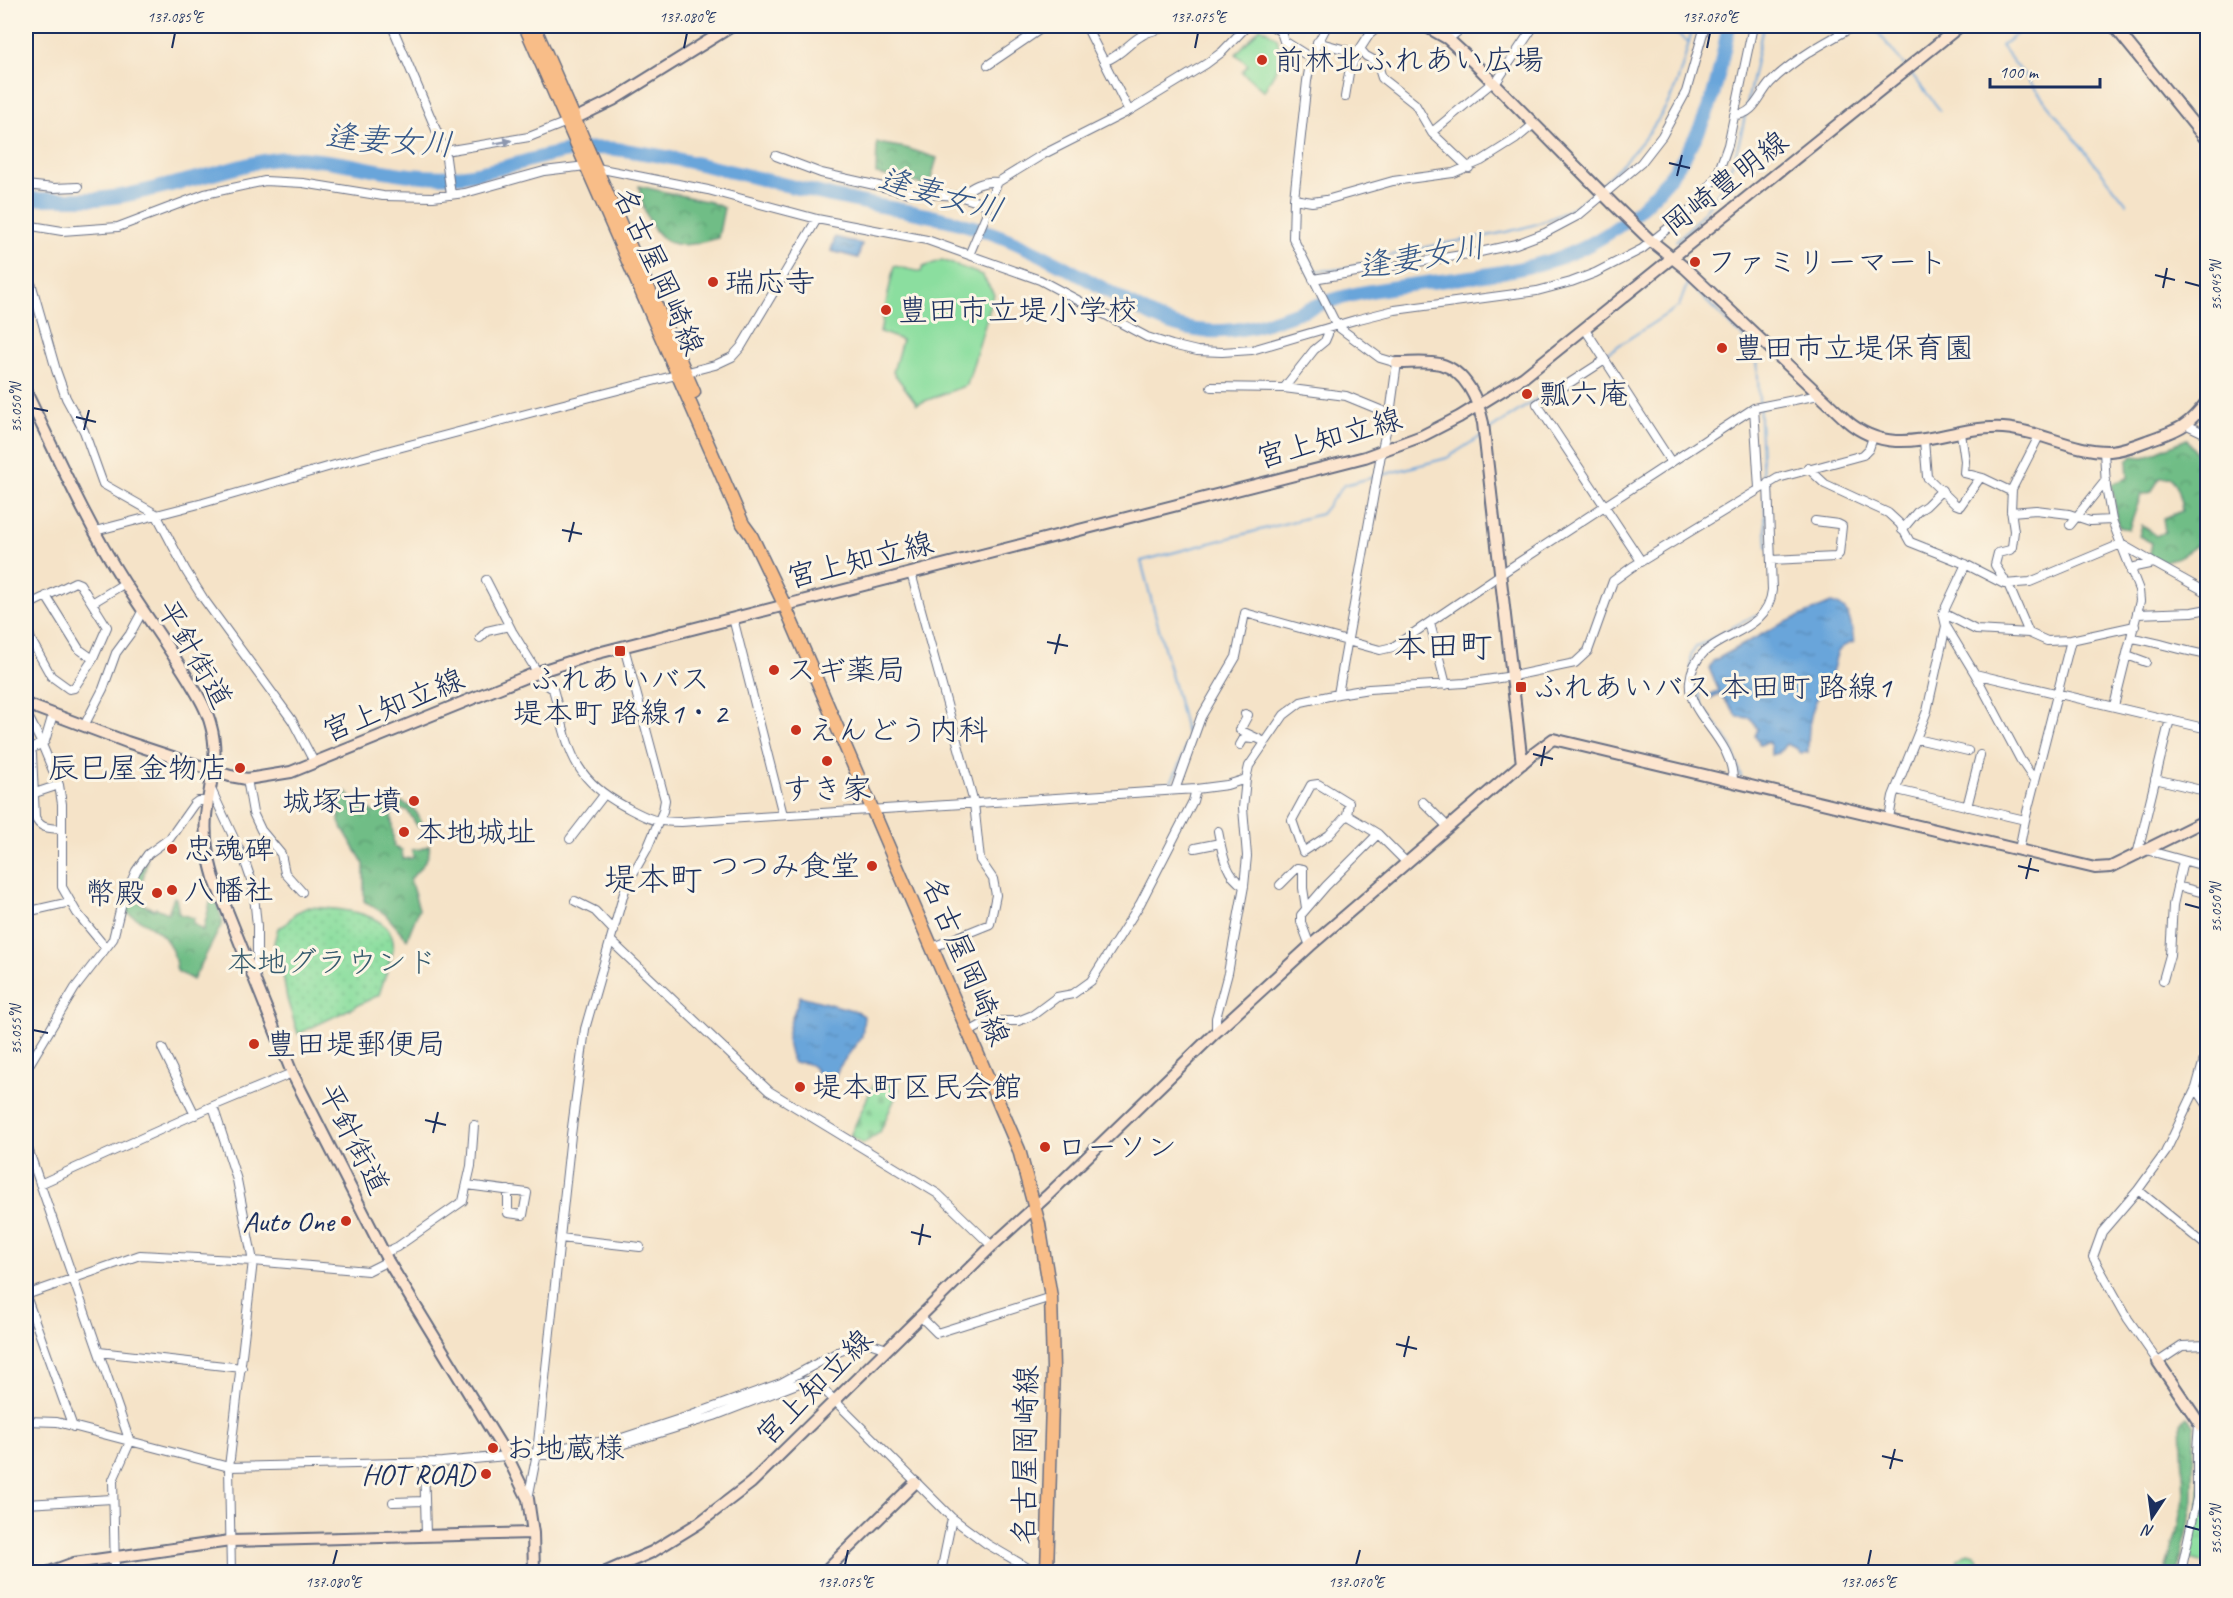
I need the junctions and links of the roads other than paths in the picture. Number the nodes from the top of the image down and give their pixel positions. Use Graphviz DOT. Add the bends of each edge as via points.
graph roads {
  1 [pos="393,26"];
  2 [pos="525,26"];
  3 [pos="534,26"];
  4 [pos="732,26"];
  5 [pos="1045,26"];
  6 [pos="1086,26"];
  7 [pos="1168,26"];
  8 [pos="1234,26"];
  9 [pos="1272,26"];
  10 [pos="1327,26"];
  11 [pos="1380,26"];
  12 [pos="1425,26"];
  13 [pos="1465,26"];
  14 [pos="1534,26"];
  15 [pos="1705,26"];
  16 [pos="1753,26"];
  17 [pos="1855,26"];
  18 [pos="1960,26"];
  19 [pos="2114,26"];
  20 [pos="1244,29"];
  21 [pos="1448,39"];
  22 [pos="1317,42"];
  23 [pos="1358,51"];
  24 [pos="1311,58"];
  25 [pos="1110,59"];
  26 [pos="988,65"];
  27 [pos="1494,83"];
  28 [pos="1344,97"];
  29 [pos="1129,111"];
  30 [pos="1738,115"];
  31 [pos="1534,124"];
  32 [pos="573,126"];
  33 [pos="1432,132"];
  34 [pos="2208,142"];
  35 [pos="445,152"];
  36 [pos="776,156"];
  37 [pos="591,165"];
  38 [pos="1469,168"];
  39 [pos="998,182"];
  40 [pos="26,185"];
  41 [pos="78,187"];
  42 [pos="451,193"];
  43 [pos="1603,194"];
  44 [pos="959,196"];
  45 [pos="1294,199"];
  46 [pos="987,205"];
  47 [pos="817,219"];
  48 [pos="26,225"];
  49 [pos="1651,240"];
  50 [pos="971,252"];
  51 [pos="1673,258"];
  52 [pos="26,274"];
  53 [pos="1314,281"];
  54 [pos="1336,324"];
  55 [pos="1326,329"];
  56 [pos="1585,329"];
  57 [pos="1605,360"];
  58 [pos="1397,363"];
  59 [pos="681,375"];
  60 [pos="1211,387"];
  61 [pos="1284,388"];
  62 [pos="26,393"];
  63 [pos="1819,395"];
  64 [pos="2208,400"];
  65 [pos="1479,405"];
  66 [pos="1755,408"];
  67 [pos="1390,414"];
  68 [pos="2187,425"];
  69 [pos="1961,433"];
  70 [pos="2208,435"];
  71 [pos="2038,436"];
  72 [pos="1873,437"];
  73 [pos="1924,440"];
  74 [pos="1382,449"];
  75 [pos="2104,450"];
  76 [pos="1671,462"];
  77 [pos="1808,468"];
  78 [pos="1980,478"];
  79 [pos="2106,480"];
  80 [pos="1768,483"];
  81 [pos="1759,488"];
  82 [pos="2012,489"];
  83 [pos="1942,490"];
  84 [pos="1605,505"];
  85 [pos="2011,512"];
  86 [pos="156,514"];
  87 [pos="2076,516"];
  88 [pos="2112,520"];
  89 [pos="1815,521"];
  90 [pos="2070,525"];
  91 [pos="1902,530"];
  92 [pos="95,531"];
  93 [pos="2121,544"];
  94 [pos="1771,560"];
  95 [pos="1641,561"];
  96 [pos="2154,563"];
  97 [pos="1966,564"];
  98 [pos="2132,572"];
  99 [pos="911,573"];
  100 [pos="1500,575"];
  101 [pos="486,580"];
  102 [pos="125,583"];
  103 [pos="2007,584"];
  104 [pos="2208,593"];
  105 [pos="46,596"];
  106 [pos="92,603"];
  107 [pos="784,604"];
  108 [pos="26,606"];
  109 [pos="2208,609"];
  110 [pos="143,610"];
  111 [pos="1943,613"];
  112 [pos="2138,614"];
  113 [pos="733,618"];
  114 [pos="1430,623"];
  115 [pos="26,624"];
  116 [pos="509,626"];
  117 [pos="1946,626"];
  118 [pos="2134,626"];
  119 [pos="2029,633"];
  120 [pos="480,638"];
  121 [pos="2132,638"];
  122 [pos="1348,640"];
  123 [pos="2071,640"];
  124 [pos="28,641"];
  125 [pos="624,647"];
  126 [pos="2127,655"];
  127 [pos="2208,655"];
  128 [pos="93,659"];
  129 [pos="2146,662"];
  130 [pos="538,672"];
  131 [pos="1975,674"];
  132 [pos="1512,676"];
  133 [pos="1446,685"];
  134 [pos="2058,692"];
  135 [pos="1338,694"];
  136 [pos="26,704"];
  137 [pos="2114,706"];
  138 [pos="26,712"];
  139 [pos="53,714"];
  140 [pos="1245,714"];
  141 [pos="2170,719"];
  142 [pos="84,726"];
  143 [pos="2208,729"];
  144 [pos="1917,739"];
  145 [pos="42,744"];
  146 [pos="1264,744"];
  147 [pos="1239,745"];
  148 [pos="28,751"];
  149 [pos="1968,751"];
  150 [pos="1980,755"];
  151 [pos="314,762"];
  152 [pos="1522,764"];
  153 [pos="214,772"];
  154 [pos="247,779"];
  155 [pos="1245,779"];
  156 [pos="2155,779"];
  157 [pos="1733,781"];
  158 [pos="2035,781"];
  159 [pos="59,786"];
  160 [pos="211,789"];
  161 [pos="1196,789"];
  162 [pos="1175,790"];
  163 [pos="1897,790"];
  164 [pos="2205,791"];
  165 [pos="30,794"];
  166 [pos="604,795"];
  167 [pos="208,801"];
  168 [pos="1424,802"];
  169 [pos="974,803"];
  170 [pos="1967,807"];
  171 [pos="872,809"];
  172 [pos="783,815"];
  173 [pos="1347,815"];
  174 [pos="1889,818"];
  175 [pos="2208,819"];
  176 [pos="2025,820"];
  177 [pos="658,822"];
  178 [pos="1448,827"];
  179 [pos="61,829"];
  180 [pos="1218,831"];
  181 [pos="1378,834"];
  182 [pos="570,839"];
  183 [pos="1220,843"];
  184 [pos="1195,848"];
  185 [pos="2019,850"];
  186 [pos="2141,852"];
  187 [pos="2183,861"];
  188 [pos="1406,862"];
  189 [pos="2208,867"];
  190 [pos="1280,885"];
  191 [pos="1244,886"];
  192 [pos="2177,886"];
  193 [pos="302,892"];
  194 [pos="2208,894"];
  195 [pos="575,901"];
  196 [pos="70,902"];
  197 [pos="1306,908"];
  198 [pos="26,912"];
  199 [pos="614,931"];
  200 [pos="611,940"];
  201 [pos="1310,946"];
  202 [pos="105,947"];
  203 [pos="933,947"];
  204 [pos="2163,980"];
  205 [pos="254,981"];
  206 [pos="969,1032"];
  207 [pos="1216,1032"];
  208 [pos="2208,1046"];
  209 [pos="162,1048"];
  210 [pos="26,1070"];
  211 [pos="292,1073"];
  212 [pos="2196,1088"];
  213 [pos="213,1106"];
  214 [pos="2208,1106"];
  215 [pos="195,1115"];
  216 [pos="474,1125"];
  217 [pos="26,1143"];
  218 [pos="40,1184"];
  219 [pos="467,1185"];
  220 [pos="508,1190"];
  221 [pos="2138,1190"];
  222 [pos="1035,1207"];
  223 [pos="560,1238"];
  224 [pos="992,1246"];
  225 [pos="640,1247"];
  226 [pos="2208,1247"];
  227 [pos="386,1257"];
  228 [pos="254,1261"];
  229 [pos="73,1280"];
  230 [pos="26,1296"];
  231 [pos="1051,1297"];
  232 [pos="920,1316"];
  233 [pos="2208,1345"];
  234 [pos="886,1349"];
  235 [pos="99,1352"];
  236 [pos="2157,1362"];
  237 [pos="242,1368"];
  238 [pos="836,1401"];
  239 [pos="26,1421"];
  240 [pos="2199,1424"];
  241 [pos="73,1427"];
  242 [pos="2208,1436"];
  243 [pos="130,1442"];
  244 [pos="537,1453"];
  245 [pos="507,1456"];
  246 [pos="424,1462"];
  247 [pos="229,1467"];
  248 [pos="915,1483"];
  249 [pos="112,1499"];
  250 [pos="528,1499"];
  251 [pos="425,1501"];
  252 [pos="393,1502"];
  253 [pos="26,1504"];
  254 [pos="952,1518"];
  255 [pos="533,1533"];
  256 [pos="426,1535"];
  257 [pos="230,1541"];
  258 [pos="114,1556"];
  259 [pos="49,1572"];
  260 [pos="115,1572"];
  261 [pos="231,1572"];
  262 [pos="534,1572"];
  263 [pos="606,1572"];
  264 [pos="824,1572"];
  265 [pos="941,1572"];
  266 [pos="1035,1572"];
  267 [pos="1047,1572"];
  268 [pos="2181,1572"];
  1 -- 35 [label="street"];
  2 -- 32 [label="main road, 名古屋岡崎線"];
  3 -- 32 [label="main road, 名古屋岡崎線"];
  4 -- 32 [label="street"];
  5 -- 26 [label="street"];
  6 -- 29 [label="street"];
  7 -- 25 [label="street" via="1141,36"];
  8 -- 20 [label="street"];
  9 -- 24 [label="street" via="1281,32 1284,41"];
  10 -- 22 [label="street"];
  11 -- 23 [label="street"];
  12 -- 21 [label="street, 岡崎豊明線"];
  13 -- 21 [label="street"];
  14 -- 27 [label="street"];
  15 -- 43 [label="street" via="1686,92 1668,126 1641,163"];
  16 -- 30 [label="street"];
  17 -- 30 [label="street" via="1783,71 1750,110"];
  18 -- 51 [label="street, 岡崎豊明線"];
  19 -- 34 [label="street"];
  20 -- 29 [label="street" via="1206,64"];
  21 -- 27 [label="street, 岡崎豊明線"];
  22 -- 23 [label="street"];
  22 -- 24 [label="street"];
  23 -- 28 [label="street"];
  23 -- 33 [label="street" via="1377,62 1382,78 1415,104"];
  24 -- 45 [label="street"];
  27 -- 31 [label="street, 岡崎豊明線"];
  27 -- 33 [label="street"];
  29 -- 39 [label="street"];
  30 -- 49 [label="street" via="1717,176 1692,209"];
  31 -- 38 [label="street"];
  31 -- 43 [label="street, 岡崎豊明線"];
  35 -- 32 [label="street, one-way"];
  32 -- 37 [label="main road, 名古屋岡崎線"];
  33 -- 38 [label="street"];
  35 -- 42 [label="street"];
  36 -- 44 [label="street" via="821,173 910,193"];
  37 -- 42 [label="street" via="544,171"];
  37 -- 47 [label="street"];
  37 -- 59 [label="main road, 名古屋岡崎線"];
  38 -- 45 [label="street" via="1394,181 1326,200"];
  39 -- 44 [label="street" via="975,185"];
  39 -- 46 [label="street"];
  40 -- 41 [label="street"];
  42 -- 48 [label="street" via="433,197 383,196 265,181 205,194 118,227 62,231"];
  43 -- 49 [label="street, 岡崎豊明線"];
  43 -- 53 [label="street" via="1570,220 1516,244"];
  44 -- 46 [label="street"];
  45 -- 53 [label="street" via="1293,238"];
  46 -- 50 [label="street"];
  47 -- 50 [label="street"];
  47 -- 59 [label="street" via="732,357"];
  49 -- 51 [label="street, 岡崎豊明線"];
  49 -- 54 [label="street" via="1627,258 1550,288 1395,310"];
  50 -- 55 [label="street" via="1040,280 1147,337 1197,351 1252,350"];
  51 -- 56 [label="street, 宮上知立線"];
  51 -- 63 [label="street"];
  52 -- 86 [label="street" via="59,379 103,484"];
  53 -- 54 [label="street"];
  54 -- 55 [label="street"];
  54 -- 58 [label="street" via="1380,358"];
  55 -- 61 [label="street" via="1324,341"];
  56 -- 57 [label="street"];
  56 -- 65 [label="street, 宮上知立線" via="1524,377"];
  57 -- 76 [label="street"];
  57 -- 84 [label="street" via="1537,404"];
  58 -- 65 [label="street" via="1445,366 1461,377"];
  58 -- 67 [label="street"];
  59 -- 86 [label="street"];
  59 -- 107 [label="main road, 名古屋岡崎線" via="743,524"];
  60 -- 61 [label="street"];
  61 -- 67 [label="street" via="1346,396"];
  62 -- 92 [label="street, 平針街道"];
  63 -- 66 [label="street"];
  63 -- 72 [label="street" via="1852,426"];
  64 -- 68 [label="street"];
  65 -- 74 [label="street, 宮上知立線" via="1422,436"];
  65 -- 100 [label="street"];
  66 -- 76 [label="street"];
  66 -- 81 [label="street"];
  67 -- 74 [label="street"];
  68 -- 70 [label="street"];
  68 -- 75 [label="street" via="2134,446"];
  69 -- 71 [label="street" via="2005,428"];
  69 -- 73 [label="street"];
  69 -- 78 [label="street" via="1964,473"];
  71 -- 75 [label="street"];
  71 -- 82 [label="street"];
  72 -- 73 [label="street" via="1897,442"];
  72 -- 77 [label="street" via="1863,455"];
  73 -- 83 [label="street" via="1925,475"];
  74 -- 99 [label="street, 宮上知立線" via="1365,457"];
  74 -- 122 [label="street"];
  75 -- 79 [label="street"];
  76 -- 84 [label="street"];
  77 -- 80 [label="street"];
  77 -- 91 [label="street" via="1825,484 1888,513"];
  78 -- 82 [label="street" via="2004,490"];
  78 -- 83 [label="street" via="1960,506"];
  79 -- 87 [label="street"];
  79 -- 88 [label="street"];
  80 -- 81 [label="street"];
  80 -- 94 [label="street"];
  81 -- 95 [label="street"];
  82 -- 85 [label="street"];
  83 -- 91 [label="street"];
  84 -- 95 [label="street"];
  84 -- 100 [label="street"];
  85 -- 87 [label="street" via="2036,510"];
  85 -- 103 [label="street" via="2012,547 1998,553 1995,565"];
  86 -- 92 [label="street"];
  86 -- 151 [label="street" via="203,598 292,720"];
  87 -- 88 [label="street" via="2090,521"];
  87 -- 90 [label="street"];
  88 -- 93 [label="street"];
  89 -- 94 [label="street" via="1842,526 1836,557"];
  91 -- 97 [label="street" via="1910,542"];
  92 -- 102 [label="street, 平針街道"];
  93 -- 96 [label="street"];
  93 -- 98 [label="street"];
  93 -- 103 [label="street" via="2030,582"];
  94 -- 157 [label="street" via="1772,590 1766,611 1753,623 1706,649 1689,681 1697,710 1725,747"];
  95 -- 132 [label="street" via="1613,581 1583,658 1565,666"];
  96 -- 98 [label="street" via="2135,567"];
  96 -- 104 [label="street"];
  97 -- 103 [label="street"];
  97 -- 111 [label="street"];
  98 -- 112 [label="street" via="2139,590"];
  99 -- 107 [label="street, 宮上知立線"];
  99 -- 169 [label="street"];
  100 -- 114 [label="street"];
  100 -- 132 [label="street"];
  101 -- 116 [label="street"];
  102 -- 106 [label="street"];
  102 -- 110 [label="street, 平針街道"];
  103 -- 119 [label="street"];
  105 -- 106 [label="street" via="75,582"];
  105 -- 108 [label="street"];
  105 -- 128 [label="street" via="79,649"];
  106 -- 128 [label="street" via="107,627"];
  107 -- 113 [label="street, 宮上知立線"];
  107 -- 171 [label="main road, 名古屋岡崎線"];
  109 -- 112 [label="street"];
  110 -- 142 [label="street" via="116,653"];
  110 -- 153 [label="street, 平針街道" via="208,718 215,744"];
  111 -- 117 [label="street"];
  111 -- 119 [label="street" via="1976,630"];
  112 -- 118 [label="street"];
  113 -- 125 [label="street, 宮上知立線"];
  113 -- 172 [label="street"];
  114 -- 122 [label="street" via="1393,647 1380,650"];
  114 -- 133 [label="street"];
  115 -- 124 [label="street"];
  116 -- 120 [label="street" via="487,631"];
  116 -- 130 [label="street"];
  117 -- 131 [label="street"];
  117 -- 144 [label="street"];
  118 -- 121 [label="street"];
  118 -- 123 [label="street"];
  119 -- 123 [label="street" via="2047,641"];
  121 -- 126 [label="street"];
  121 -- 127 [label="street"];
  122 -- 135 [label="street"];
  122 -- 162 [label="street" via="1245,613 1236,657 1202,717"];
  123 -- 134 [label="street"];
  124 -- 128 [label="street" via="51,676 69,689 74,688"];
  125 -- 130 [label="street, 宮上知立線"];
  125 -- 177 [label="street" via="664,791"];
  126 -- 129 [label="street"];
  126 -- 137 [label="street"];
  130 -- 151 [label="street, 宮上知立線"];
  130 -- 166 [label="street" via="553,689 575,762"];
  131 -- 134 [label="street"];
  131 -- 158 [label="street"];
  132 -- 133 [label="street"];
  132 -- 152 [label="street"];
  133 -- 135 [label="street"];
  134 -- 137 [label="street"];
  134 -- 158 [label="street"];
  135 -- 146 [label="street" via="1296,705"];
  136 -- 139 [label="street, 宮上知立線"];
  137 -- 141 [label="street"];
  138 -- 145 [label="street"];
  139 -- 142 [label="street, 宮上知立線"];
  139 -- 145 [label="street"];
  140 -- 146 [label="street" via="1248,715 1240,730"];
  141 -- 143 [label="street"];
  141 -- 156 [label="street"];
  142 -- 153 [label="street, 宮上知立線"];
  144 -- 149 [label="street"];
  144 -- 163 [label="street"];
  145 -- 148 [label="street"];
  145 -- 159 [label="street"];
  146 -- 147 [label="street" via="1250,737"];
  146 -- 155 [label="street"];
  148 -- 165 [label="street"];
  150 -- 170 [label="street"];
  151 -- 154 [label="street, 宮上知立線" via="291,772"];
  152 -- 157 [label="street, 宮上知立線" via="1557,739"];
  152 -- 178 [label="street, 宮上知立線"];
  153 -- 154 [label="street, 宮上知立線"];
  153 -- 160 [label="street, 平針街道"];
  154 -- 193 [label="street" via="253,813 261,830 281,854 285,873"];
  155 -- 161 [label="street"];
  155 -- 191 [label="street"];
  156 -- 164 [label="street"];
  156 -- 186 [label="street"];
  157 -- 174 [label="street, 宮上知立線"];
  158 -- 176 [label="street"];
  159 -- 165 [label="street"];
  159 -- 179 [label="street"];
  160 -- 167 [label="street, 平針街道"];
  160 -- 205 [label="street" via="252,885 257,926"];
  161 -- 162 [label="street"];
  161 -- 206 [label="street" via="1140,904 1091,981 1073,994 1057,997 1033,1015 1018,1021 990,1022"];
  162 -- 169 [label="street"];
  163 -- 170 [label="street"];
  163 -- 174 [label="street"];
  165 -- 179 [label="street" via="38,824"];
  166 -- 177 [label="street"];
  166 -- 182 [label="street"];
  167 -- 202 [label="street" via="194,804 170,838 148,854 136,871 122,902 113,939"];
  167 -- 205 [label="street, 平針街道" via="207,854"];
  168 -- 178 [label="street"];
  169 -- 171 [label="street"];
  169 -- 203 [label="street" via="980,860 993,879 996,895 990,924"];
  170 -- 176 [label="street"];
  171 -- 172 [label="street"];
  171 -- 203 [label="main road, 名古屋岡崎線"];
  172 -- 177 [label="street"];
  173 -- 173 [label="street" via="1349,803 1318,784 1311,785 1292,820 1303,852 1329,835"];
  173 -- 181 [label="street"];
  174 -- 185 [label="street, 宮上知立線"];
  175 -- 186 [label="street, 宮上知立線"];
  176 -- 185 [label="street"];
  177 -- 199 [label="street" via="626,886"];
  178 -- 188 [label="street, 宮上知立線"];
  179 -- 196 [label="street" via="62,886"];
  180 -- 183 [label="street"];
  181 -- 188 [label="street"];
  181 -- 197 [label="street"];
  183 -- 184 [label="street"];
  183 -- 191 [label="street" via="1226,867"];
  185 -- 186 [label="street, 宮上知立線" via="2103,869"];
  186 -- 187 [label="street"];
  187 -- 189 [label="street"];
  187 -- 192 [label="street"];
  188 -- 201 [label="street, 宮上知立線"];
  190 -- 197 [label="street" via="1297,868 1303,869"];
  191 -- 207 [label="street"];
  192 -- 194 [label="street"];
  192 -- 204 [label="street" via="2170,955"];
  195 -- 199 [label="street" via="595,911"];
  196 -- 198 [label="street"];
  196 -- 202 [label="street"];
  197 -- 201 [label="street" via="1301,922"];
  199 -- 200 [label="street"];
  200 -- 223 [label="street" via="585,1029"];
  200 -- 224 [label="street" via="769,1091 938,1194"];
  201 -- 207 [label="street, 宮上知立線"];
  202 -- 210 [label="street" via="75,988"];
  203 -- 206 [label="main road, 名古屋岡崎線"];
  205 -- 211 [label="street, 平針街道"];
  206 -- 222 [label="main road, 名古屋岡崎線" via="1019,1150"];
  207 -- 222 [label="street, 宮上知立線"];
  208 -- 212 [label="street"];
  209 -- 215 [label="street"];
  211 -- 213 [label="street"];
  211 -- 227 [label="street, 平針街道"];
  212 -- 214 [label="street"];
  212 -- 221 [label="street" via="2165,1154"];
  213 -- 215 [label="street"];
  213 -- 228 [label="street" via="237,1180"];
  215 -- 218 [label="street"];
  216 -- 219 [label="street"];
  217 -- 218 [label="street"];
  218 -- 229 [label="street"];
  219 -- 220 [label="street"];
  219 -- 227 [label="street" via="462,1201"];
  221 -- 226 [label="street"];
  221 -- 236 [label="street" via="2102,1232 2093,1257"];
  222 -- 224 [label="street, 宮上知立線"];
  222 -- 231 [label="main road, 名古屋岡崎線"];
  223 -- 225 [label="street"];
  223 -- 244 [label="street"];
  224 -- 232 [label="street, 宮上知立線"];
  227 -- 228 [label="street" via="368,1271"];
  227 -- 245 [label="street, 平針街道"];
  228 -- 229 [label="street" via="141,1255"];
  228 -- 237 [label="street"];
  229 -- 230 [label="street"];
  229 -- 235 [label="street"];
  230 -- 241 [label="street"];
  231 -- 232 [label="street" via="937,1333"];
  231 -- 267 [label="main road, 名古屋岡崎線" via="1053,1368"];
  232 -- 234 [label="street, 宮上知立線"];
  233 -- 236 [label="street" via="2182,1346"];
  234 -- 238 [label="street, 宮上知立線"];
  234 -- 244 [label="street" via="866,1342 838,1352 781,1383 692,1415 619,1439"];
  235 -- 237 [label="street"];
  235 -- 243 [label="street"];
  236 -- 240 [label="street"];
  237 -- 247 [label="street"];
  238 -- 244 [label="street" via="814,1380 802,1382 714,1416 611,1448 554,1455"];
  238 -- 248 [label="street"];
  238 -- 263 [label="street, 宮上知立線" via="751,1483 699,1523 652,1552"];
  239 -- 241 [label="street"];
  240 -- 242 [label="street"];
  240 -- 268 [label="street" via="2197,1498"];
  241 -- 243 [label="street"];
  243 -- 247 [label="street"];
  243 -- 249 [label="street" via="113,1480"];
  244 -- 245 [label="street"];
  244 -- 250 [label="street"];
  245 -- 246 [label="street"];
  245 -- 250 [label="street, 平針街道"];
  246 -- 247 [label="street"];
  246 -- 251 [label="street"];
  247 -- 257 [label="street"];
  248 -- 254 [label="street"];
  248 -- 264 [label="street"];
  249 -- 253 [label="street"];
  249 -- 258 [label="street"];
  250 -- 255 [label="street, 平針街道"];
  251 -- 252 [label="street"];
  251 -- 256 [label="street"];
  254 -- 265 [label="street"];
  254 -- 266 [label="street"];
  255 -- 256 [label="street"];
  255 -- 262 [label="street, 平針街道"];
  256 -- 257 [label="street"];
  257 -- 258 [label="street"];
  257 -- 261 [label="street"];
  258 -- 259 [label="street"];
  258 -- 260 [label="street"];
}
